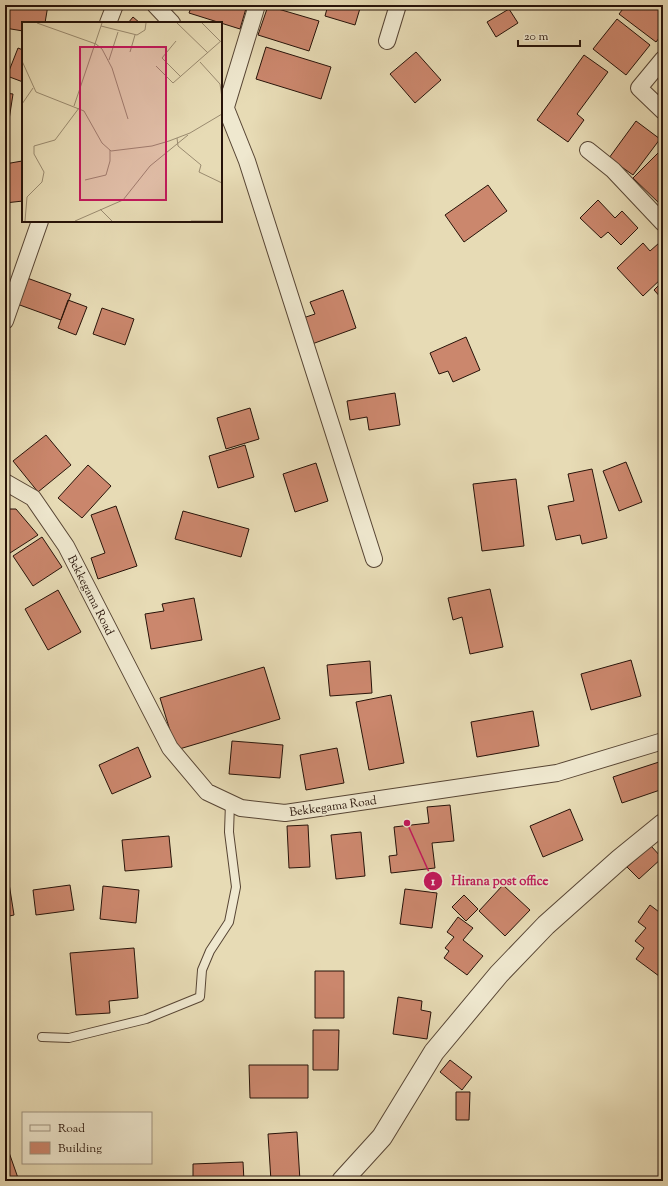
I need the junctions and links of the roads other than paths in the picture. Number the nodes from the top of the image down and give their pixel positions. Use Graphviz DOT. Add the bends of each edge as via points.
graph roads {
  1 [pos="115,5"];
  2 [pos="155,5"];
  3 [pos="256,5"];
  4 [pos="398,5"];
  5 [pos="108,22"];
  6 [pos="171,22"];
  7 [pos="387,41"];
  8 [pos="663,59"];
  9 [pos="223,101"];
  10 [pos="663,111"];
  11 [pos="588,150"];
  12 [pos="40,222"];
  13 [pos="663,223"];
  14 [pos="5,321"];
  15 [pos="5,482"];
  16 [pos="374,559"];
  17 [pos="663,741"];
  18 [pos="230,803"];
  19 [pos="663,824"];
  20 [pos="42,1037"];
  21 [pos="342,1181"];
  1 -- 5 [label="street"];
  2 -- 6 [label="street"];
  3 -- 9 [label="street"];
  4 -- 7 [label="street"];
  8 -- 10 [label="street" via="640,88"];
  9 -- 16 [label="street" via="247,161"];
  11 -- 13 [label="street" via="613,170"];
  12 -- 14 [label="street"];
  15 -- 18 [label="street, Bekkegama Road" via="33,498 66,546 170,748 207,792"];
  17 -- 18 [label="street, Bekkegama Road" via="557,773 301,811 285,813 256,810"];
  18 -- 20 [label="lane" via="229,832 236,888 229,922 210,951 202,970 200,997 146,1019 69,1038"];
  19 -- 21 [label="street" via="546,925 499,974 434,1052 382,1137"];
}
